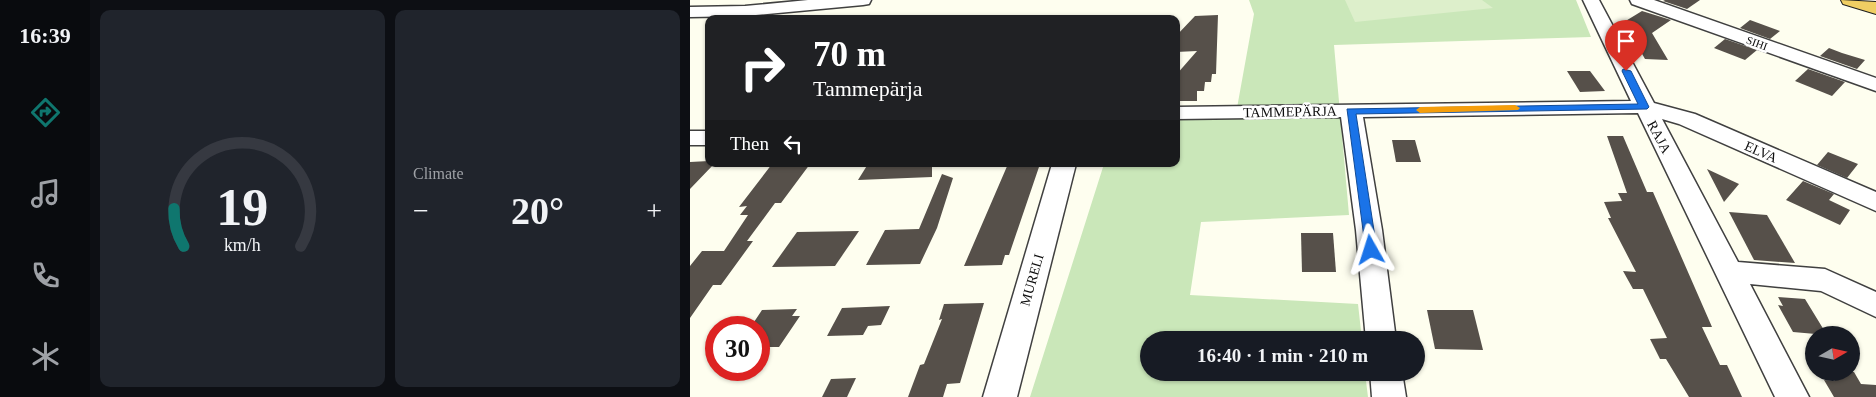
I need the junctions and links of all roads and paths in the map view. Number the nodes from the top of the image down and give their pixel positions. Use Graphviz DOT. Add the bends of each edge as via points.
graph roads {
  1 [pos="863,0"];
  2 [pos="1591,0"];
  3 [pos="1638,0"];
  4 [pos="1850,0"];
  5 [pos="1867,0"];
  6 [pos="817,2"];
  7 [pos="1876,3"];
  8 [pos="717,6"];
  9 [pos="1876,8"];
  10 [pos="690,12"];
  11 [pos="1876,85"];
  12 [pos="1644,107"];
  13 [pos="1351,111"];
  14 [pos="1180,113"];
  15 [pos="690,138"];
  16 [pos="705,138"];
  17 [pos="1063,167"];
  18 [pos="1876,202"];
  19 [pos="1730,272"];
  20 [pos="1876,306"];
  21 [pos="1380,331"];
  22 [pos="1387,381"];
  23 [pos="1000,397"];
  24 [pos="1389,397"];
  25 [pos="1792,397"];
  1 -- 6 [label="street"];
  2 -- 12 [label="street, RAJA"];
  3 -- 11 [label="street, SIHI"];
  4 -- 9 [label="highway"];
  5 -- 7 [label="highway"];
  6 -- 8 [label="street"];
  8 -- 10 [label="street"];
  12 -- 13 [label="street, TAMMEPÄRJA"];
  12 -- 18 [label="street, ELVA" via="1687,119"];
  12 -- 19 [label="street, RAJA"];
  13 -- 14 [label="street, TAMMEPÄRJA"];
  13 -- 21 [label="street"];
  15 -- 16 [label="street"];
  17 -- 23 [label="street, MURELI"];
  19 -- 20 [label="street" via="1825,280"];
  19 -- 25 [label="street, RAJA"];
  22 -- 24 [label="street"];
}
